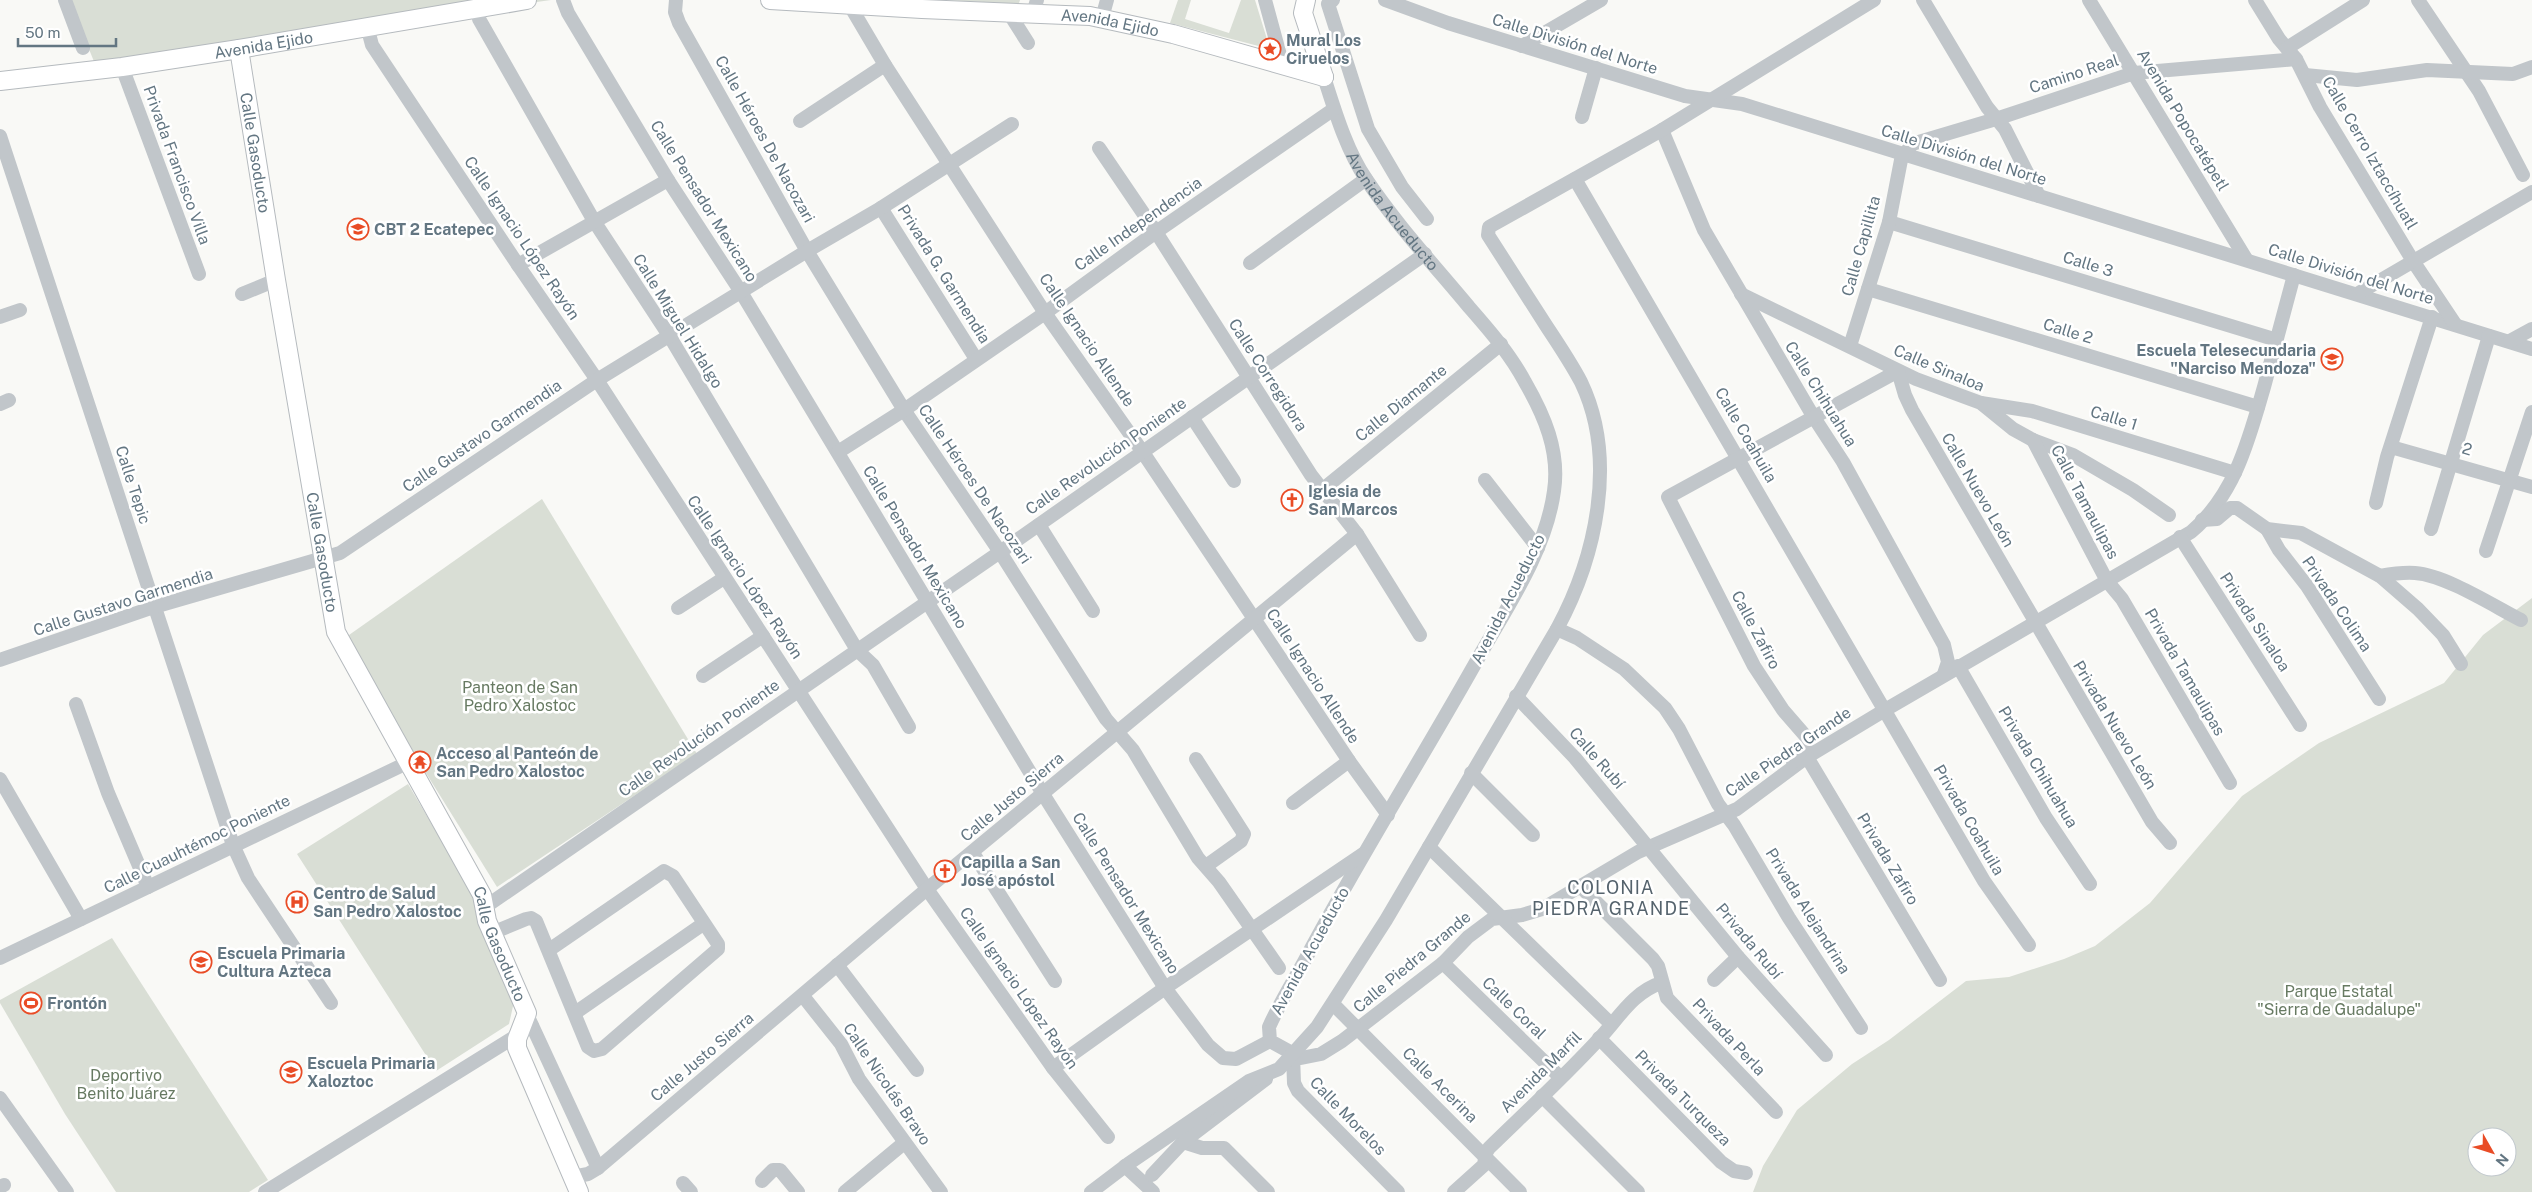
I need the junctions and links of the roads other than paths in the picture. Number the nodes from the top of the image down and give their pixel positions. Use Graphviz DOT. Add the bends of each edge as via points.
graph roads {
  1 [pos="65,0"];
  2 [pos="527,0"];
  3 [pos="564,0"];
  4 [pos="676,0"];
  5 [pos="770,0"];
  6 [pos="799,0"];
  7 [pos="1107,0"];
  8 [pos="1265,0"];
  9 [pos="1306,0"];
  10 [pos="1333,0"];
  11 [pos="1385,0"];
  12 [pos="1601,0"];
  13 [pos="1874,0"];
  14 [pos="1923,0"];
  15 [pos="2089,0"];
  16 [pos="2255,0"];
  17 [pos="2364,0"];
  18 [pos="2418,0"];
  19 [pos="849,4"];
  20 [pos="923,5"];
  21 [pos="478,7"];
  22 [pos="1035,7"];
  23 [pos="1009,12"];
  24 [pos="1102,18"];
  25 [pos="367,26"];
  26 [pos="1028,43"];
  27 [pos="1522,46"];
  28 [pos="83,48"];
  29 [pos="239,49"];
  30 [pos="2292,53"];
  31 [pos="885,65"];
  32 [pos="1283,66"];
  33 [pos="122,67"];
  34 [pos="2532,67"];
  35 [pos="1596,68"];
  36 [pos="2466,71"];
  37 [pos="2134,73"];
  38 [pos="2305,75"];
  39 [pos="1324,78"];
  40 [pos="0,80"];
  41 [pos="1713,99"];
  42 [pos="1334,109"];
  43 [pos="1582,117"];
  44 [pos="1996,119"];
  45 [pos="800,121"];
  46 [pos="1012,124"];
  47 [pos="1662,130"];
  48 [pos="0,136"];
  49 [pos="1099,148"];
  50 [pos="1904,155"];
  51 [pos="950,165"];
  52 [pos="2523,175"];
  53 [pos="1366,179"];
  54 [pos="1575,179"];
  55 [pos="668,180"];
  56 [pos="2532,192"];
  57 [pos="2039,196"];
  58 [pos="881,208"];
  59 [pos="1427,220"];
  60 [pos="594,221"];
  61 [pos="1889,222"];
  62 [pos="1156,232"];
  63 [pos="807,251"];
  64 [pos="1425,254"];
  65 [pos="2246,259"];
  66 [pos="2414,261"];
  67 [pos="1250,263"];
  68 [pos="518,265"];
  69 [pos="199,274"];
  70 [pos="2294,275"];
  71 [pos="276,280"];
  72 [pos="1868,289"];
  73 [pos="741,292"];
  74 [pos="242,294"];
  75 [pos="1741,294"];
  76 [pos="2357,294"];
  77 [pos="20,310"];
  78 [pos="1045,313"];
  79 [pos="0,317"];
  80 [pos="2432,317"];
  81 [pos="2455,324"];
  82 [pos="2532,328"];
  83 [pos="2489,336"];
  84 [pos="670,337"];
  85 [pos="2277,340"];
  86 [pos="2510,341"];
  87 [pos="1501,344"];
  88 [pos="1850,346"];
  89 [pos="2532,349"];
  90 [pos="976,359"];
  91 [pos="1898,371"];
  92 [pos="1248,377"];
  93 [pos="597,380"];
  94 [pos="1981,403"];
  95 [pos="2258,407"];
  96 [pos="904,410"];
  97 [pos="2532,412"];
  98 [pos="1813,416"];
  99 [pos="1192,417"];
  100 [pos="2033,440"];
  101 [pos="2391,447"];
  102 [pos="1142,451"];
  103 [pos="838,452"];
  104 [pos="1739,458"];
  105 [pos="2451,463"];
  106 [pos="2235,473"];
  107 [pos="1485,480"];
  108 [pos="2511,480"];
  109 [pos="1234,481"];
  110 [pos="2532,487"];
  111 [pos="1322,490"];
  112 [pos="2376,503"];
  113 [pos="2168,515"];
  114 [pos="2202,520"];
  115 [pos="1039,525"];
  116 [pos="2267,528"];
  117 [pos="2431,529"];
  118 [pos="1357,534"];
  119 [pos="2180,537"];
  120 [pos="1538,548"];
  121 [pos="2486,551"];
  122 [pos="1000,552"];
  123 [pos="323,559"];
  124 [pos="2380,576"];
  125 [pos="724,578"];
  126 [pos="2107,581"];
  127 [pos="927,602"];
  128 [pos="154,608"];
  129 [pos="678,608"];
  130 [pos="1093,610"];
  131 [pos="1254,617"];
  132 [pos="2521,620"];
  133 [pos="2035,623"];
  134 [pos="1556,629"];
  135 [pos="763,636"];
  136 [pos="1420,636"];
  137 [pos="857,650"];
  138 [pos="0,660"];
  139 [pos="2460,664"];
  140 [pos="1958,666"];
  141 [pos="1944,674"];
  142 [pos="702,676"];
  143 [pos="799,690"];
  144 [pos="1516,696"];
  145 [pos="2379,699"];
  146 [pos="76,704"];
  147 [pos="1885,710"];
  148 [pos="2300,725"];
  149 [pos="909,727"];
  150 [pos="1118,733"];
  151 [pos="1807,757"];
  152 [pos="1196,759"];
  153 [pos="1349,761"];
  154 [pos="409,762"];
  155 [pos="1791,770"];
  156 [pos="1471,773"];
  157 [pos="0,779"];
  158 [pos="2230,783"];
  159 [pos="1043,794"];
  160 [pos="1293,803"];
  161 [pos="1724,813"];
  162 [pos="1388,814"];
  163 [pos="1533,835"];
  164 [pos="2170,842"];
  165 [pos="233,845"];
  166 [pos="1648,846"];
  167 [pos="1428,847"];
  168 [pos="1366,852"];
  169 [pos="973,853"];
  170 [pos="1206,866"];
  171 [pos="2090,884"];
  172 [pos="1580,886"];
  173 [pos="148,887"];
  174 [pos="928,890"];
  175 [pos="485,908"];
  176 [pos="1502,916"];
  177 [pos="82,919"];
  178 [pos="703,924"];
  179 [pos="1251,929"];
  180 [pos="492,933"];
  181 [pos="0,942"];
  182 [pos="2029,944"];
  183 [pos="549,950"];
  184 [pos="4,957"];
  185 [pos="1738,957"];
  186 [pos="1443,963"];
  187 [pos="837,965"];
  188 [pos="1279,968"];
  189 [pos="1714,980"];
  190 [pos="1940,980"];
  191 [pos="1055,981"];
  192 [pos="1661,984"];
  193 [pos="1165,988"];
  194 [pos="803,996"];
  195 [pos="331,1003"];
  196 [pos="1334,1005"];
  197 [pos="575,1013"];
  198 [pos="1610,1023"];
  199 [pos="525,1025"];
  200 [pos="1359,1028"];
  201 [pos="1861,1028"];
  202 [pos="1600,1038"];
  203 [pos="1270,1040"];
  204 [pos="1293,1055"];
  205 [pos="1826,1056"];
  206 [pos="1053,1068"];
  207 [pos="917,1070"];
  208 [pos="1274,1072"];
  209 [pos="1560,1077"];
  210 [pos="1542,1096"];
  211 [pos="0,1098"];
  212 [pos="1776,1112"];
  213 [pos="1108,1138"];
  214 [pos="1184,1142"];
  215 [pos="904,1143"];
  216 [pos="1486,1160"];
  217 [pos="1125,1166"];
  218 [pos="598,1168"];
  219 [pos="1746,1173"];
  220 [pos="1152,1174"];
  221 [pos="762,1181"];
  222 [pos="576,1184"];
  223 [pos="68,1192"];
  224 [pos="265,1192"];
  225 [pos="798,1192"];
  226 [pos="845,1192"];
  227 [pos="942,1192"];
  228 [pos="1091,1192"];
  229 [pos="1153,1192"];
  230 [pos="1268,1192"];
  231 [pos="1398,1192"];
  232 [pos="1454,1192"];
  233 [pos="1520,1192"];
  234 [pos="1638,1192"];
  1 -- 28 [label="street"];
  2 -- 21 [label="main road, Avenida Ejido"];
  3 -- 55 [label="street, Calle Pensador Mexicano" via="568,13"];
  4 -- 63 [label="street, Calle Héroes De Nacozari" via="675,12 679,23"];
  5 -- 6 [label="main road, Avenida Ejido"];
  6 -- 19 [label="main road, Avenida Ejido"];
  7 -- 24 [label="street"];
  8 -- 32 [label="street"];
  9 -- 39 [label="main road, Avenida Acueducto" via="1304,13"];
  10 -- 59 [label="street, Avenida Acueducto" via="1328,4 1368,129 1398,180"];
  11 -- 27 [label="street, Calle División del Norte"];
  12 -- 27 [label="street"];
  13 -- 41 [label="street"];
  14 -- 44 [label="street"];
  15 -- 37 [label="street, Avenida Popocatépetl"];
  16 -- 30 [label="street, Calle Cerro Iztaccíhuatl"];
  17 -- 30 [label="street"];
  18 -- 36 [label="street"];
  19 -- 20 [label="main road, Avenida Ejido"];
  19 -- 31 [label="street, Calle Ignacio Allende"];
  20 -- 23 [label="main road, Avenida Ejido"];
  21 -- 25 [label="main road, Avenida Ejido"];
  21 -- 60 [label="street, Calle Miguel Hidalgo" via="479,19"];
  22 -- 23 [label="main road, Avenida Ejido"];
  22 -- 24 [label="main road, Avenida Ejido"];
  23 -- 26 [label="street"];
  24 -- 32 [label="main road, Avenida Ejido" via="1173,34"];
  25 -- 29 [label="main road, Avenida Ejido"];
  25 -- 68 [label="street, Calle Ignacio López Rayón" via="372,45"];
  27 -- 35 [label="street, Calle División del Norte"];
  29 -- 33 [label="main road, Avenida Ejido"];
  29 -- 71 [label="main road, Calle Gasoducto"];
  30 -- 37 [label="street, Camino Real"];
  30 -- 38 [label="street, Calle Cerro Iztaccíhuatl"];
  31 -- 45 [label="street"];
  31 -- 51 [label="street, Calle Ignacio Allende"];
  32 -- 39 [label="main road, Avenida Ejido"];
  33 -- 40 [label="main road, Avenida Ejido"];
  33 -- 69 [label="street, Privada Francisco Villa"];
  34 -- 36 [label="street" via="2513,74"];
  35 -- 41 [label="street, Calle División del Norte" via="1685,96"];
  35 -- 43 [label="street"];
  36 -- 38 [label="street" via="2427,70 2357,80"];
  36 -- 52 [label="street"];
  37 -- 44 [label="street, Camino Real"];
  37 -- 65 [label="street, Avenida Popocatépetl"];
  38 -- 66 [label="street, Calle Cerro Iztaccíhuatl" via="2320,107"];
  39 -- 42 [label="street, Avenida Acueducto"];
  41 -- 47 [label="street"];
  41 -- 50 [label="street, Calle División del Norte" via="1742,104"];
  42 -- 53 [label="street, Avenida Acueducto"];
  42 -- 62 [label="street, Calle Independencia"];
  44 -- 50 [label="street, Camino Real" via="1918,141"];
  44 -- 57 [label="street" via="2005,129"];
  46 -- 51 [label="street, Calle Gustavo Garmendia"];
  47 -- 54 [label="street"];
  47 -- 75 [label="street, Calle Chihuahua" via="1698,216"];
  48 -- 128 [label="street, Calle Tepic"];
  49 -- 62 [label="street, Calle Corregidora"];
  50 -- 57 [label="street, Calle División del Norte"];
  50 -- 61 [label="street, Calle Capillita"];
  51 -- 58 [label="street, Calle Gustavo Garmendia"];
  51 -- 78 [label="street, Calle Ignacio Allende"];
  53 -- 64 [label="street, Avenida Acueducto"];
  53 -- 67 [label="street"];
  54 -- 104 [label="street, Calle Coahuila"];
  54 -- 134 [label="street" via="1487,230 1581,382 1598,440 1597,512 1580,579"];
  55 -- 60 [label="street"];
  55 -- 73 [label="street, Calle Pensador Mexicano"];
  56 -- 66 [label="street"];
  57 -- 65 [label="street, Calle División del Norte"];
  58 -- 63 [label="street, Calle Gustavo Garmendia"];
  58 -- 90 [label="street, Privada G. Garmendia"];
  60 -- 68 [label="street"];
  60 -- 84 [label="street, Calle Miguel Hidalgo"];
  61 -- 72 [label="street, Calle Capillita"];
  61 -- 85 [label="street, Calle 3"];
  62 -- 78 [label="street, Calle Independencia"];
  62 -- 92 [label="street, Calle Corregidora"];
  63 -- 73 [label="street, Calle Gustavo Garmendia"];
  63 -- 96 [label="street, Calle Héroes De Nacozari"];
  64 -- 87 [label="street, Avenida Acueducto"];
  64 -- 92 [label="street, Calle Revolución Poniente"];
  65 -- 70 [label="street, Calle División del Norte"];
  66 -- 76 [label="street"];
  66 -- 81 [label="street, Calle Cerro Iztaccíhuatl"];
  68 -- 93 [label="street, Calle Ignacio López Rayón"];
  70 -- 76 [label="street, Calle División del Norte"];
  70 -- 85 [label="street"];
  71 -- 74 [label="street"];
  71 -- 123 [label="main road, Calle Gasoducto"];
  72 -- 88 [label="street, Calle Capillita"];
  72 -- 95 [label="street, Calle 2"];
  73 -- 84 [label="street, Calle Gustavo Garmendia"];
  73 -- 103 [label="street, Calle Pensador Mexicano"];
  75 -- 88 [label="street, Calle Sinaloa"];
  75 -- 98 [label="street, Calle Chihuahua"];
  76 -- 80 [label="street, Calle División del Norte"];
  77 -- 79 [label="street"];
  78 -- 90 [label="street, Calle Independencia"];
  78 -- 102 [label="street, Calle Ignacio Allende"];
  80 -- 81 [label="street, Calle División del Norte"];
  80 -- 101 [label="street"];
  81 -- 83 [label="street, Calle División del Norte"];
  82 -- 86 [label="street"];
  83 -- 86 [label="street, Calle División del Norte"];
  83 -- 105 [label="street"];
  84 -- 93 [label="street, Calle Gustavo Garmendia"];
  84 -- 137 [label="street, Calle Miguel Hidalgo"];
  85 -- 95 [label="street"];
  86 -- 89 [label="street, Calle División del Norte"];
  87 -- 111 [label="street, Calle Diamante"];
  87 -- 120 [label="street, Avenida Acueducto" via="1543,417 1553,449 1555,487 1552,507"];
  88 -- 91 [label="street, Calle Sinaloa"];
  90 -- 96 [label="street, Calle Independencia"];
  91 -- 94 [label="street, Calle Sinaloa"];
  91 -- 98 [label="street"];
  91 -- 133 [label="street, Calle Nuevo León" via="1912,410"];
  92 -- 99 [label="street, Calle Revolución Poniente"];
  92 -- 111 [label="street, Calle Corregidora"];
  93 -- 123 [label="street, Calle Gustavo Garmendia" via="340,553"];
  93 -- 125 [label="street, Calle Ignacio López Rayón"];
  94 -- 100 [label="street, Calle Sinaloa" via="2013,429"];
  94 -- 106 [label="street, Calle 1" via="2032,411"];
  95 -- 106 [label="street" via="2250,438"];
  96 -- 103 [label="street, Calle Independencia"];
  96 -- 122 [label="street, Calle Héroes De Nacozari"];
  97 -- 108 [label="street"];
  98 -- 104 [label="street"];
  98 -- 141 [label="street, Calle Chihuahua" via="1944,645 1948,662"];
  99 -- 102 [label="street, Calle Revolución Poniente"];
  99 -- 109 [label="street"];
  100 -- 113 [label="street, Calle Sinaloa" via="2073,456 2133,490"];
  100 -- 126 [label="street, Calle Tamaulipas"];
  101 -- 105 [label="street, 2"];
  101 -- 112 [label="street"];
  102 -- 115 [label="street, Calle Revolución Poniente"];
  102 -- 131 [label="street, Calle Ignacio Allende"];
  103 -- 127 [label="street, Calle Pensador Mexicano"];
  104 -- 147 [label="street, Calle Coahuila"];
  104 -- 155 [label="street, Calle Zafiro" via="1668,497 1754,666 1782,710 1809,740 1793,761"];
  105 -- 108 [label="street, 2"];
  105 -- 117 [label="street"];
  106 -- 114 [label="street"];
  107 -- 120 [label="street"];
  108 -- 110 [label="street, 2"];
  108 -- 121 [label="street"];
  111 -- 118 [label="street, Calle Corregidora"];
  114 -- 116 [label="street" via="2217,518 2234,507"];
  114 -- 119 [label="street, Calle Piedra Grande" via="2191,532"];
  115 -- 122 [label="street, Calle Revolución Poniente"];
  115 -- 130 [label="street"];
  116 -- 124 [label="street" via="2301,533"];
  116 -- 145 [label="street, Privada Colima"];
  118 -- 131 [label="street, Calle Justo Sierra"];
  118 -- 136 [label="street, Calle Corregidora"];
  119 -- 126 [label="street, Calle Piedra Grande"];
  119 -- 148 [label="street, Privada Sinaloa"];
  120 -- 162 [label="street, Avenida Acueducto"];
  122 -- 127 [label="street, Calle Revolución Poniente"];
  122 -- 150 [label="street, Calle Héroes De Nacozari"];
  123 -- 128 [label="street, Calle Gustavo Garmendia"];
  123 -- 154 [label="main road, Calle Gasoducto" via="340,643"];
  124 -- 132 [label="street" via="2425,574"];
  124 -- 139 [label="street" via="2443,635"];
  125 -- 129 [label="street"];
  125 -- 135 [label="street, Calle Ignacio López Rayón"];
  126 -- 133 [label="street, Calle Piedra Grande"];
  126 -- 158 [label="street, Privada Tamaulipas" via="2122,599"];
  127 -- 137 [label="street, Calle Revolución Poniente"];
  127 -- 159 [label="street, Calle Pensador Mexicano"];
  128 -- 138 [label="street, Calle Gustavo Garmendia"];
  128 -- 165 [label="street, Calle Tepic"];
  131 -- 150 [label="street, Calle Justo Sierra"];
  131 -- 153 [label="street, Calle Ignacio Allende"];
  133 -- 140 [label="street, Calle Piedra Grande"];
  133 -- 164 [label="street, Privada Nuevo León" via="2152,822"];
  134 -- 144 [label="street"];
  134 -- 161 [label="street, Privada Alejandrina" via="1577,638 1624,669 1665,708"];
  135 -- 142 [label="street"];
  135 -- 143 [label="street, Calle Ignacio López Rayón"];
  137 -- 143 [label="street, Calle Revolución Poniente"];
  137 -- 149 [label="street, Calle Miguel Hidalgo" via="873,665"];
  140 -- 141 [label="street, Calle Piedra Grande"];
  140 -- 171 [label="street, Privada Chihuahua" via="2046,818"];
  141 -- 147 [label="street, Calle Piedra Grande"];
  143 -- 174 [label="street, Calle Ignacio López Rayón"];
  143 -- 175 [label="street, Calle Revolución Poniente"];
  144 -- 156 [label="street"];
  144 -- 166 [label="street, Calle Rubí" via="1575,758"];
  146 -- 173 [label="street" via="108,793"];
  147 -- 151 [label="street, Calle Piedra Grande"];
  147 -- 182 [label="street, Privada Coahuila" via="1984,881"];
  150 -- 159 [label="street, Calle Justo Sierra"];
  150 -- 170 [label="street, Calle Héroes De Nacozari" via="1133,750 1198,858"];
  151 -- 155 [label="street, Calle Piedra Grande"];
  151 -- 190 [label="street, Privada Zafiro"];
  152 -- 170 [label="street" via="1244,834 1241,841"];
  153 -- 160 [label="street"];
  153 -- 162 [label="street, Calle Ignacio Allende"];
  154 -- 165 [label="street, Calle Cuauhtémoc Poniente"];
  154 -- 175 [label="main road, Calle Gasoducto" via="482,895"];
  155 -- 161 [label="street, Calle Piedra Grande" via="1737,809"];
  156 -- 163 [label="street"];
  156 -- 167 [label="street"];
  157 -- 177 [label="street"];
  159 -- 169 [label="street, Calle Justo Sierra"];
  159 -- 193 [label="street, Calle Pensador Mexicano"];
  161 -- 166 [label="street, Calle Piedra Grande" via="1688,832"];
  161 -- 201 [label="street, Privada Alejandrina"];
  162 -- 168 [label="street, Avenida Acueducto"];
  165 -- 173 [label="street, Calle Cuauhtémoc Poniente"];
  165 -- 195 [label="street, Calle Tepic" via="248,878"];
  166 -- 172 [label="street, Calle Piedra Grande"];
  166 -- 185 [label="street, Privada Rubí"];
  167 -- 176 [label="street"];
  167 -- 196 [label="street"];
  168 -- 179 [label="street"];
  168 -- 203 [label="street, Avenida Acueducto" via="1271,1021"];
  169 -- 174 [label="street, Calle Justo Sierra"];
  169 -- 191 [label="street"];
  170 -- 179 [label="street, Calle Héroes De Nacozari"];
  172 -- 176 [label="street, Calle Piedra Grande" via="1530,914"];
  172 -- 192 [label="street, Privada Perla" via="1653,959 1658,966"];
  173 -- 177 [label="street, Calle Cuauhtémoc Poniente"];
  174 -- 187 [label="street, Calle Justo Sierra"];
  174 -- 206 [label="street, Calle Ignacio López Rayón"];
  175 -- 180 [label="main road, Calle Gasoducto"];
  176 -- 186 [label="street, Calle Piedra Grande" via="1474,932"];
  176 -- 198 [label="street"];
  177 -- 184 [label="street, Calle Cuauhtémoc Poniente"];
  178 -- 183 [label="street" via="673,876 660,872"];
  178 -- 197 [label="street"];
  178 -- 197 [label="street" via="718,944 715,953 602,1049 594,1051 588,1047"];
  179 -- 188 [label="street, Calle Héroes De Nacozari"];
  179 -- 193 [label="street"];
  180 -- 183 [label="street" via="526,919 534,919"];
  180 -- 199 [label="main road, Calle Gasoducto"];
  181 -- 184 [label="street"];
  183 -- 197 [label="street"];
  185 -- 189 [label="street"];
  185 -- 205 [label="street, Privada Rubí"];
  186 -- 200 [label="street, Calle Piedra Grande"];
  186 -- 209 [label="street, Calle Coral"];
  187 -- 194 [label="street, Calle Justo Sierra"];
  187 -- 207 [label="street"];
  192 -- 198 [label="street, Avenida Marfil" via="1643,992"];
  192 -- 212 [label="street, Privada Perla" via="1667,998"];
  193 -- 203 [label="street, Calle Pensador Mexicano" via="1208,1045 1223,1058 1236,1059"];
  193 -- 206 [label="street"];
  194 -- 215 [label="street, Calle Nicolás Bravo" via="841,1044 859,1079"];
  194 -- 218 [label="street, Calle Justo Sierra"];
  196 -- 200 [label="street, Calle Acerina"];
  196 -- 204 [label="street"];
  198 -- 202 [label="street, Avenida Marfil"];
  199 -- 218 [label="street, Calle Gasoducto"];
  199 -- 222 [label="main road, Calle Gasoducto" via="517,1048"];
  199 -- 224 [label="street"];
  200 -- 204 [label="street, Calle Piedra Grande" via="1321,1054 1301,1058"];
  200 -- 216 [label="street, Calle Acerina"];
  202 -- 209 [label="street, Avenida Marfil"];
  202 -- 219 [label="street, Privada Turqueza" via="1721,1162 1734,1171"];
  203 -- 204 [label="street"];
  204 -- 208 [label="street"];
  204 -- 231 [label="street, Calle Morelos" via="1294,1083 1298,1091"];
  206 -- 213 [label="street, Calle Ignacio López Rayón"];
  208 -- 214 [label="street"];
  208 -- 217 [label="street" via="1249,1081"];
  209 -- 210 [label="street, Avenida Marfil"];
  210 -- 216 [label="street, Avenida Marfil" via="1489,1148"];
  210 -- 234 [label="street"];
  211 -- 223 [label="street"];
  214 -- 220 [label="street"];
  214 -- 230 [label="street" via="1198,1148 1224,1148"];
  215 -- 226 [label="street"];
  215 -- 227 [label="street, Calle Nicolás Bravo"];
  216 -- 232 [label="street, Avenida Marfil" via="1480,1170"];
  216 -- 233 [label="street, Calle Acerina"];
  217 -- 228 [label="street"];
  217 -- 229 [label="street"];
  218 -- 222 [label="street, Calle Justo Sierra"];
  221 -- 225 [label="street" via="773,1170 780,1170"];
}
